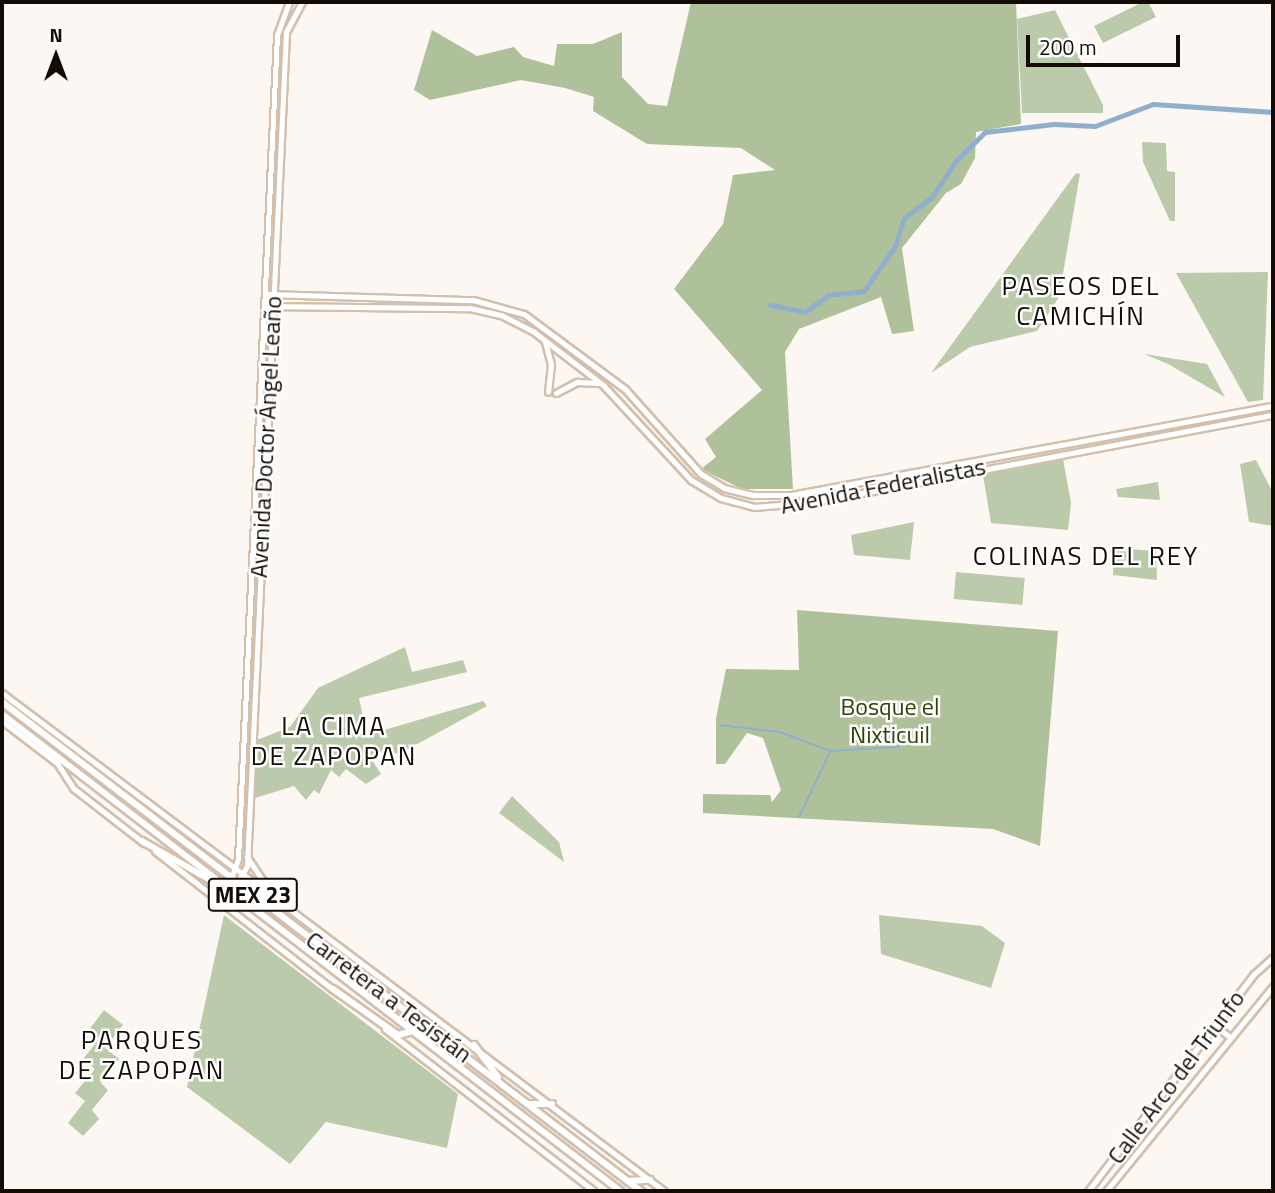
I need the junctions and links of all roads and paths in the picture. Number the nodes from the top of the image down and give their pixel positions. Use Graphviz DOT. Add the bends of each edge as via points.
graph roads {
  1 [pos="289,2"];
  2 [pos="302,2"];
  3 [pos="269,294"];
  4 [pos="269,305"];
  5 [pos="544,340"];
  6 [pos="262,369"];
  7 [pos="270,370"];
  8 [pos="603,385"];
  9 [pos="548,392"];
  10 [pos="556,393"];
  11 [pos="1273,406"];
  12 [pos="1273,415"];
  13 [pos="2,693"];
  14 [pos="2,702"];
  15 [pos="2,714"];
  16 [pos="2,721"];
  17 [pos="46,732"];
  18 [pos="241,801"];
  19 [pos="249,801"];
  20 [pos="142,841"];
  21 [pos="247,857"];
  22 [pos="240,874"];
  23 [pos="237,882"];
  24 [pos="229,890"];
  25 [pos="275,896"];
  26 [pos="223,904"];
  27 [pos="1273,957"];
  28 [pos="1273,986"];
  29 [pos="333,989"];
  30 [pos="1215,1026"];
  31 [pos="413,1031"];
  32 [pos="1230,1037"];
  33 [pos="474,1045"];
  34 [pos="506,1086"];
  35 [pos="529,1104"];
  36 [pos="552,1104"];
  37 [pos="650,1180"];
  38 [pos="628,1181"];
  39 [pos="594,1191"];
  40 [pos="620,1191"];
  41 [pos="641,1191"];
  42 [pos="664,1191"];
  43 [pos="1088,1191"];
  44 [pos="1106,1191"];
  1 -- 3 [label="street, Avenida Doctor Ángel Leaño" via="278,28"];
  2 -- 3 [label="street, Avenida Doctor Ángel Leaño" via="286,33"];
  3 -- 4 [label="street, Avenida Doctor Ángel Leaño"];
  3 -- 11 [label="street, Avenida Federalistas" via="473,299 524,314 625,388 701,474 752,495 790,495"];
  4 -- 5 [label="street, Avenida Federalistas" via="478,309 513,320"];
  4 -- 6 [label="street, Avenida Doctor Ángel Leaño"];
  4 -- 7 [label="street, Avenida Doctor Ángel Leaño"];
  5 -- 8 [label="street, Avenida Federalistas"];
  5 -- 9 [label="street" via="551,364"];
  6 -- 7 [label="street"];
  6 -- 18 [label="street, Avenida Doctor Ángel Leaño"];
  7 -- 19 [label="street, Avenida Doctor Ángel Leaño"];
  8 -- 10 [label="street" via="577,382"];
  8 -- 12 [label="street, Avenida Federalistas" via="691,480 721,498 754,507 815,502"];
  13 -- 17 [label="street"];
  14 -- 17 [label="main road, Carretera a Tesistán / MEX 23"];
  15 -- 24 [label="main road, Carretera a Tesistán / MEX 23"];
  16 -- 20 [label="street" via="57,763 73,788"];
  17 -- 22 [label="street"];
  17 -- 23 [label="main road, Carretera a Tesistán / MEX 23"];
  18 -- 19 [label="street"];
  18 -- 22 [label="street, Avenida Doctor Ángel Leaño"];
  19 -- 21 [label="street, Avenida Doctor Ángel Leaño"];
  20 -- 24 [label="main road" via="212,886"];
  20 -- 26 [label="street"];
  21 -- 22 [label="street, Avenida Doctor Ángel Leaño"];
  21 -- 25 [label="street"];
  22 -- 23 [label="street"];
  22 -- 25 [label="street"];
  23 -- 24 [label="street"];
  23 -- 34 [label="main road, Carretera a Tesistán / MEX 23"];
  24 -- 26 [label="street"];
  24 -- 31 [label="main road, Carretera a Tesistán / MEX 23"];
  25 -- 33 [label="street"];
  26 -- 29 [label="street"];
  27 -- 30 [label="street, Calle Arco del Triunfo"];
  28 -- 32 [label="street, Calle Arco del Triunfo"];
  29 -- 31 [label="main road" via="398,1035"];
  29 -- 39 [label="street"];
  30 -- 32 [label="street"];
  30 -- 43 [label="street, Calle Arco del Triunfo"];
  31 -- 40 [label="main road, Carretera a Tesistán / MEX 23"];
  32 -- 44 [label="street, Calle Arco del Triunfo"];
  33 -- 34 [label="main road"];
  33 -- 36 [label="street"];
  34 -- 35 [label="main road, Carretera a Tesistán / MEX 23"];
  35 -- 36 [label="main road"];
  35 -- 38 [label="main road, Carretera a Tesistán / MEX 23"];
  36 -- 37 [label="street"];
  37 -- 38 [label="main road"];
  37 -- 42 [label="street"];
  38 -- 41 [label="main road, Carretera a Tesistán / MEX 23"];
}
